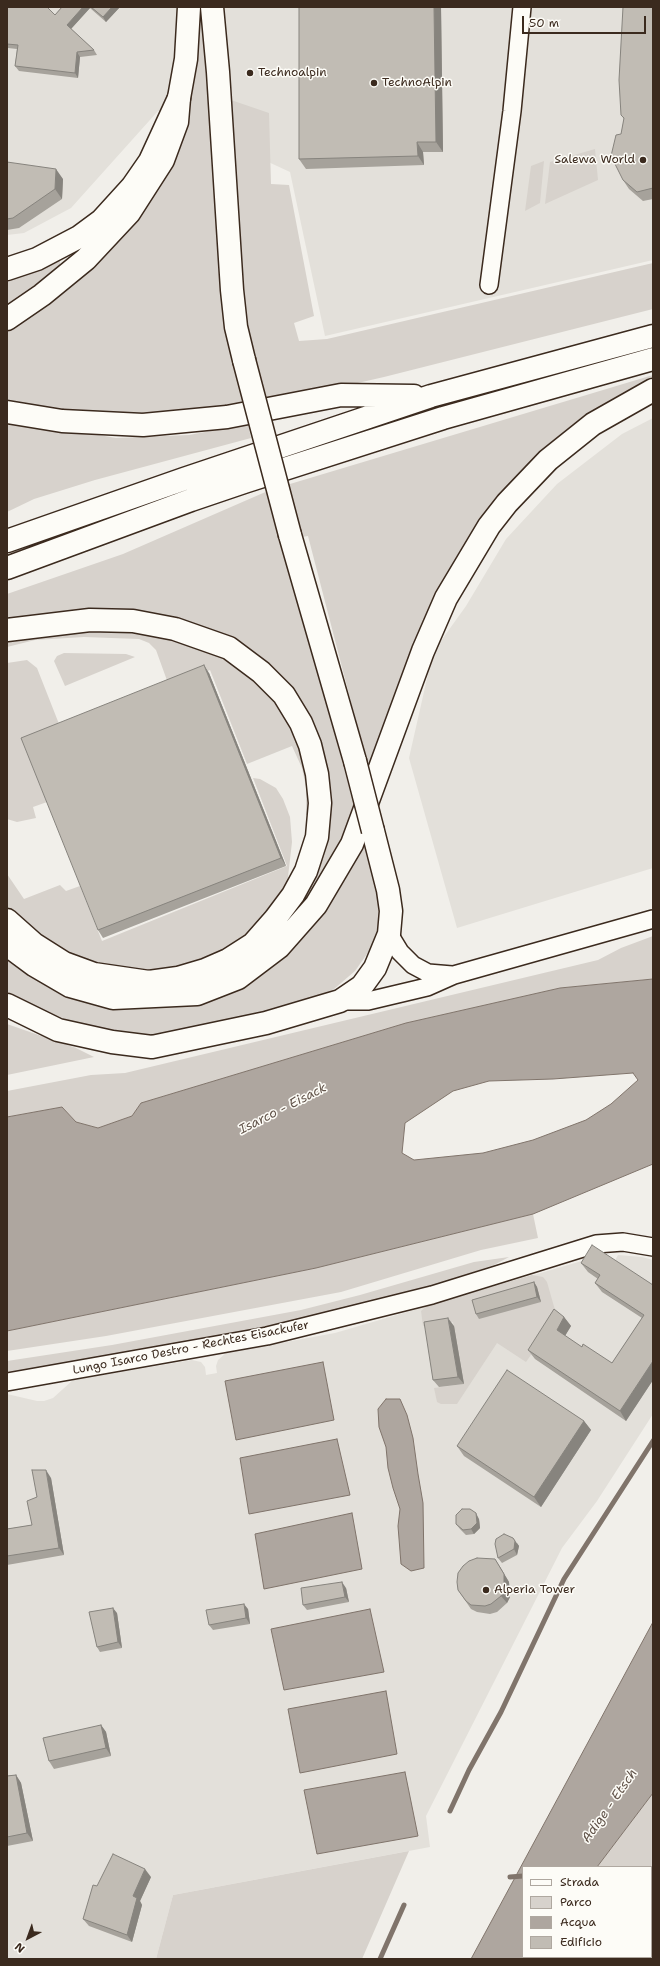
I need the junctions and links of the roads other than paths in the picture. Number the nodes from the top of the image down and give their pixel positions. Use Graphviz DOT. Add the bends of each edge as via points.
graph roads {
  1 [pos="189,7"];
  2 [pos="212,7"];
  3 [pos="522,7"];
  4 [pos="180,98"];
  5 [pos="7,269"];
  6 [pos="489,285"];
  7 [pos="7,319"];
  8 [pos="653,336"];
  9 [pos="653,359"];
  10 [pos="653,390"];
  11 [pos="431,396"];
  12 [pos="7,412"];
  13 [pos="7,541"];
  14 [pos="7,568"];
  15 [pos="7,630"];
  16 [pos="653,919"];
  17 [pos="7,920"];
  18 [pos="389,934"];
  19 [pos="7,945"];
  20 [pos="454,975"];
  21 [pos="340,1001"];
  22 [pos="7,1005"];
  23 [pos="653,1247"];
  24 [pos="7,1382"];
  1 -- 4 [label="main road" via="186,59"];
  2 -- 18 [label="main road, bridge" via="236,327 290,535 373,831 389,897"];
  3 -- 6 [label="street" via="512,111"];
  4 -- 5 [label="main road" via="150,161 116,207 65,246"];
  4 -- 7 [label="main road" via="177,122 163,160 129,213 86,259 42,296"];
  8 -- 11 [label="main road"];
  9 -- 14 [label="main road" via="443,418 252,479"];
  10 -- 19 [label="main road" via="593,424 548,460 489,526 446,598 423,651 352,844 316,905 279,947 238,978 197,994 113,998 70,986 34,965"];
  11 -- 12 [label="main road" via="341,395 227,418 143,425 62,421"];
  11 -- 13 [label="main road"];
  15 -- 17 [label="main road" via="90,620 133,621 175,629 229,648 261,672 284,695 301,723 310,745 317,774 320,803 317,837 306,871 293,895 253,944 228,960 205,970 178,978 149,982 94,974 64,963 34,944"];
  16 -- 20 [label="street"];
  18 -- 20 [label="street" via="400,952 413,965 428,973"];
  18 -- 21 [label="main road" via="374,968 362,986"];
  20 -- 21 [label="street" via="427,987 368,1001"];
  21 -- 22 [label="main road" via="266,1023 152,1047 112,1042 58,1030"];
  23 -- 24 [label="street, Lungo Isarco Destro - Rechtes Eisackufer" via="623,1242 596,1244 432,1295 267,1336"];
}
